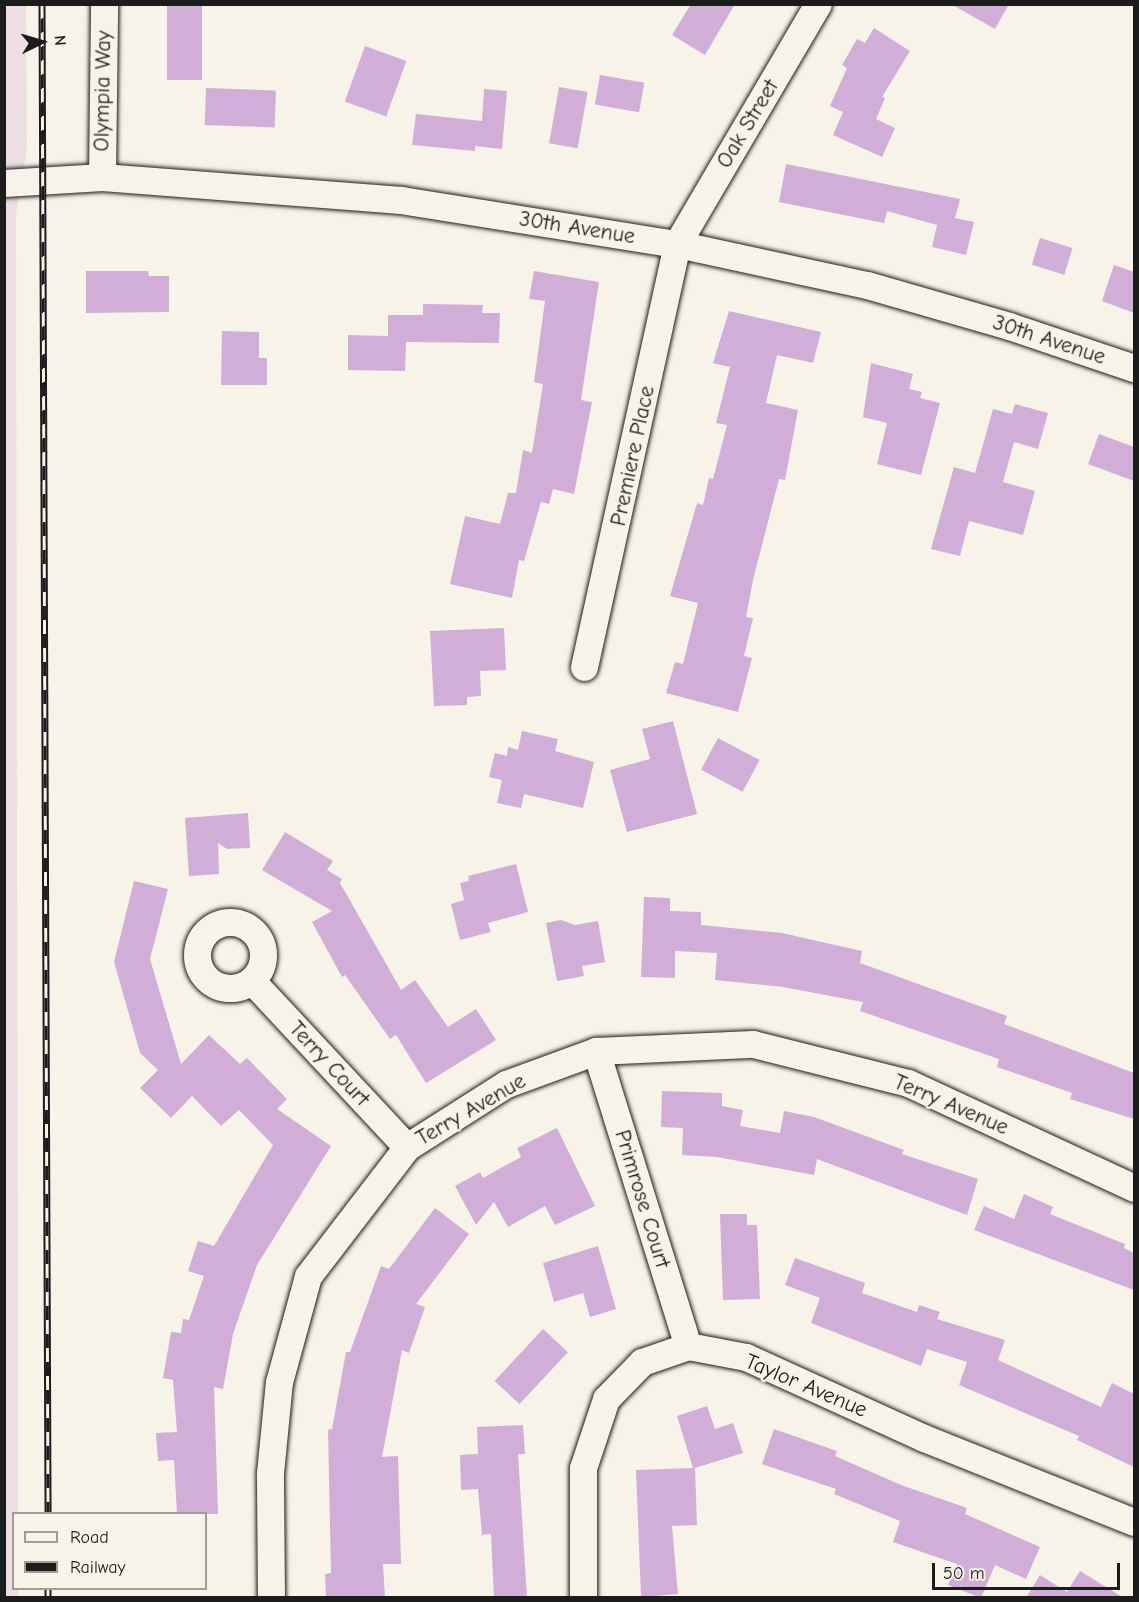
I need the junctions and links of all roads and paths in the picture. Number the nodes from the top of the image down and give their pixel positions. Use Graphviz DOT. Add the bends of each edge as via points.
graph roads {
  1 [pos="104,4"];
  2 [pos="818,4"];
  3 [pos="102,177"];
  4 [pos="4,183"];
  5 [pos="677,244"];
  6 [pos="1134,368"];
  7 [pos="584,667"];
  8 [pos="252,981"];
  9 [pos="596,1051"];
  10 [pos="407,1147"];
  11 [pos="1134,1188"];
  12 [pos="688,1346"];
  13 [pos="1134,1522"];
  14 [pos="271,1598"];
  15 [pos="583,1598"];
  1 -- 3 [label="street, Olympia Way"];
  2 -- 5 [label="street, Oak Street"];
  3 -- 4 [label="street, 30th Avenue"];
  3 -- 5 [label="street, 30th Avenue" via="401,200"];
  5 -- 6 [label="street, 30th Avenue" via="867,285 1009,326"];
  5 -- 7 [label="street, Premiere Place"];
  8 -- 10 [label="street, Terry Court"];
  9 -- 10 [label="street, Terry Avenue" via="506,1084"];
  9 -- 11 [label="street, Terry Avenue" via="753,1044 908,1083"];
  9 -- 12 [label="street, Primrose Court"];
  10 -- 14 [label="street, Terry Avenue" via="309,1276 279,1382 270,1473"];
  12 -- 13 [label="street, Taylor Avenue" via="746,1357 924,1438"];
  12 -- 15 [label="street, Taylor Avenue" via="642,1362 606,1399 583,1468"];
}
